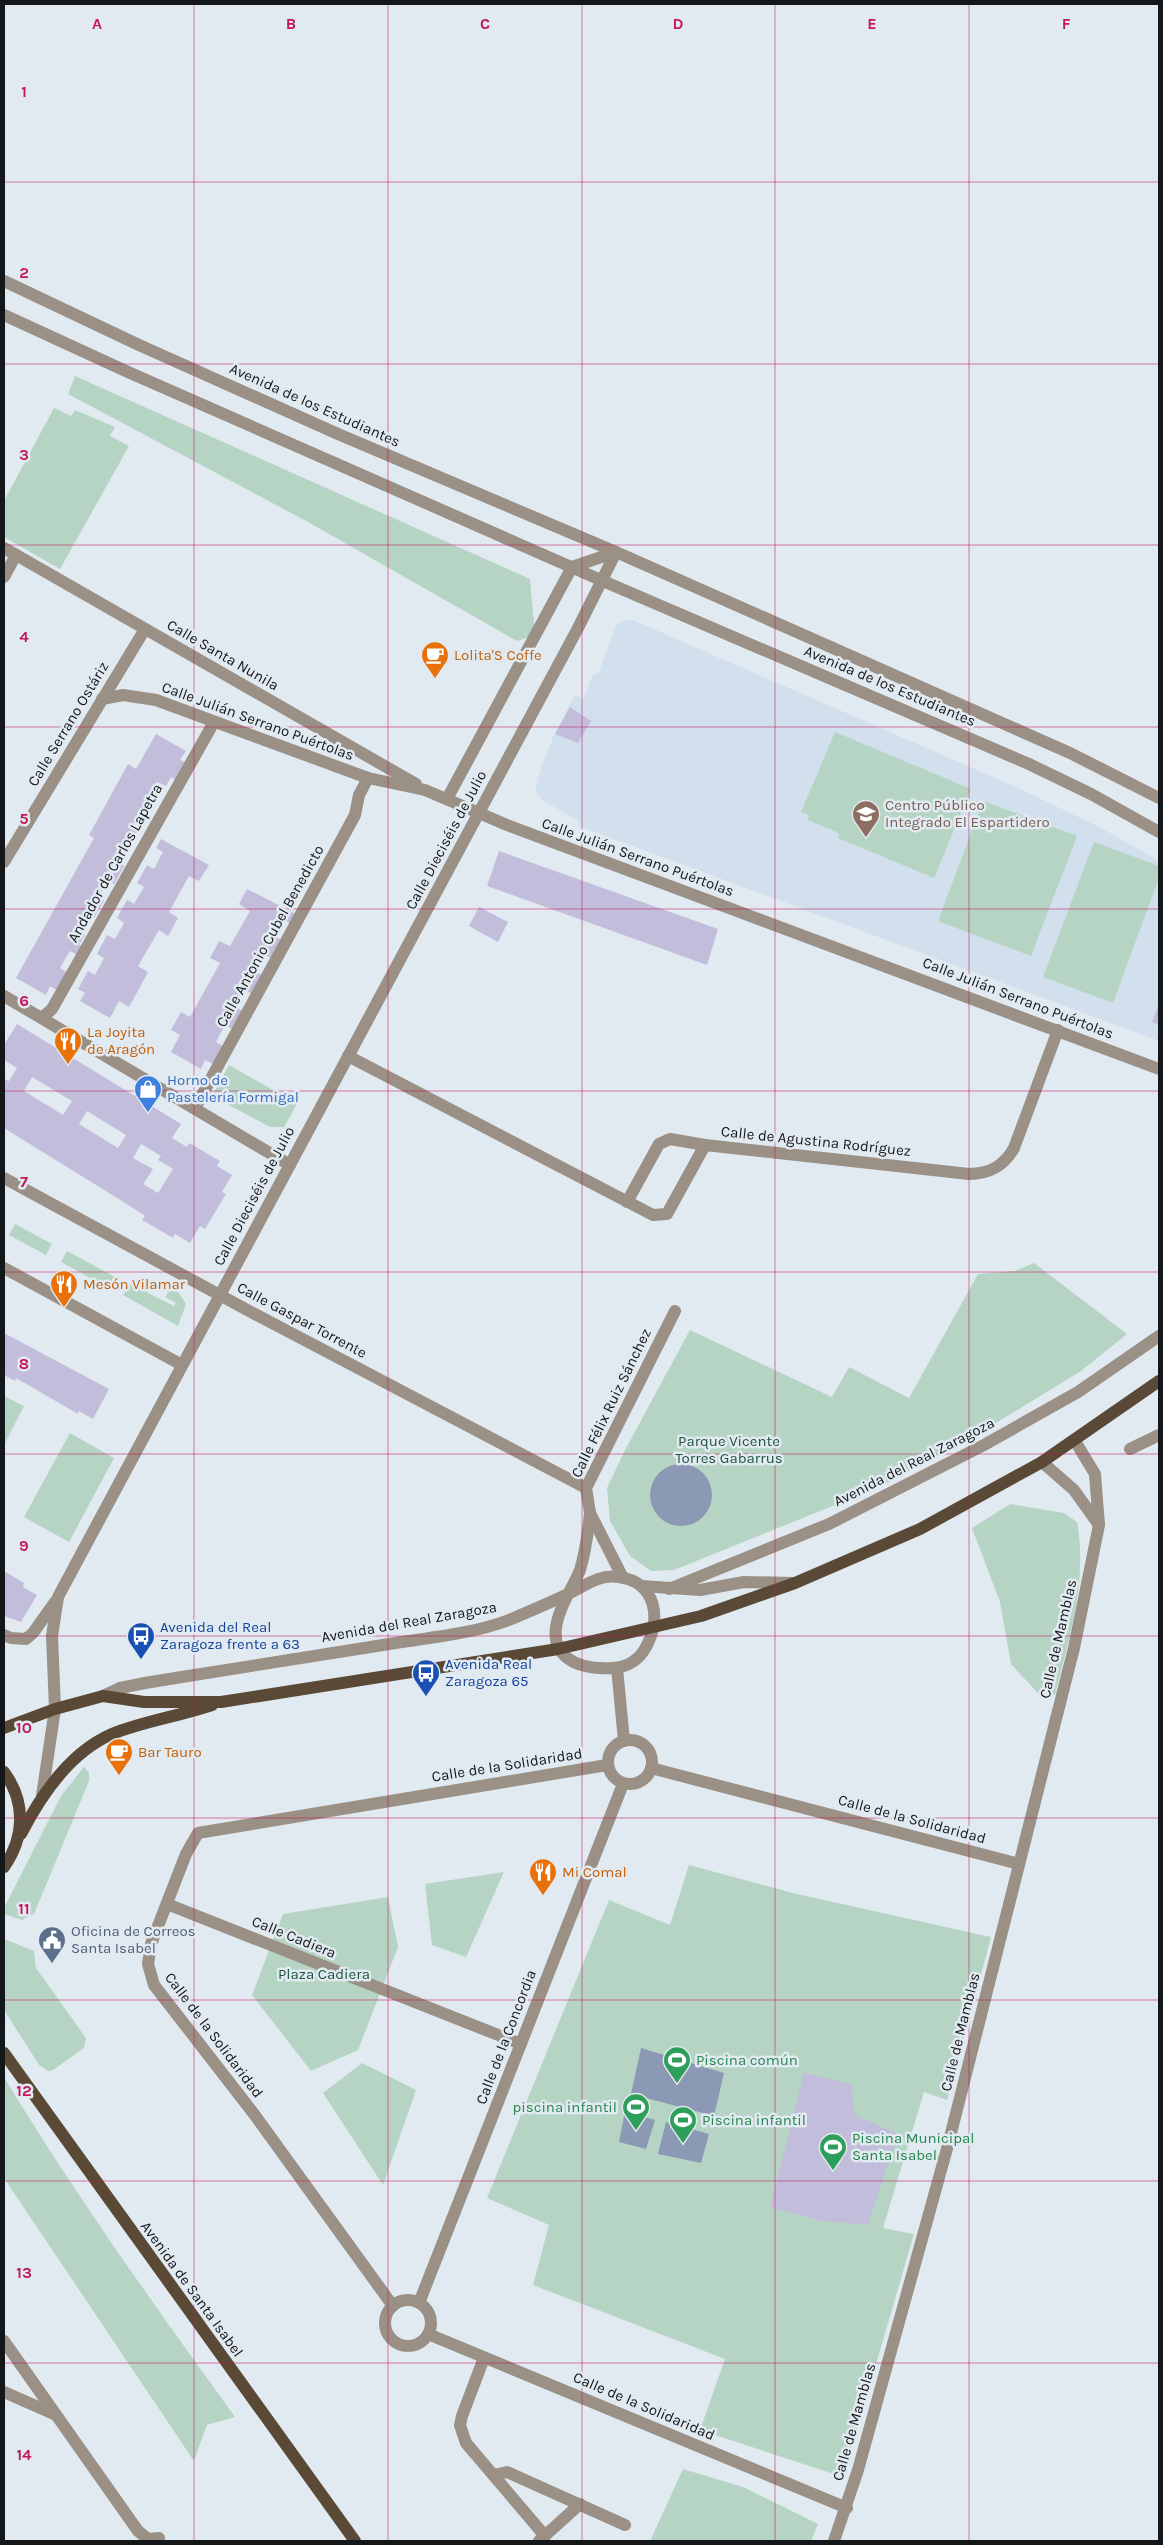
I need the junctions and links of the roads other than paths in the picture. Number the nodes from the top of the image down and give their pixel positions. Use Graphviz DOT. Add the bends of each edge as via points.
graph roads {
  1 [pos="4,281"];
  2 [pos="4,315"];
  3 [pos="4,548"];
  4 [pos="616,552"];
  5 [pos="16,555"];
  6 [pos="572,567"];
  7 [pos="4,577"];
  8 [pos="603,581"];
  9 [pos="145,629"];
  10 [pos="102,699"];
  11 [pos="214,722"];
  12 [pos="368,778"];
  13 [pos="425,790"];
  14 [pos="1159,798"];
  15 [pos="447,799"];
  16 [pos="478,814"];
  17 [pos="1159,832"];
  18 [pos="4,862"];
  19 [pos="4,996"];
  20 [pos="42,1018"];
  21 [pos="1058,1030"];
  22 [pos="348,1056"];
  23 [pos="1159,1069"];
  24 [pos="195,1108"];
  25 [pos="705,1145"];
  26 [pos="290,1165"];
  27 [pos="4,1178"];
  28 [pos="627,1202"];
  29 [pos="4,1268"];
  30 [pos="220,1295"];
  31 [pos="675,1310"];
  32 [pos="1159,1336"];
  33 [pos="182,1365"];
  34 [pos="1159,1381"];
  35 [pos="1159,1435"];
  36 [pos="1075,1441"];
  37 [pos="1130,1450"];
  38 [pos="1042,1462"];
  39 [pos="586,1488"];
  40 [pos="590,1513"];
  41 [pos="1099,1525"];
  42 [pos="623,1578"];
  43 [pos="795,1583"];
  44 [pos="642,1586"];
  45 [pos="669,1588"];
  46 [pos="569,1594"];
  47 [pos="58,1597"];
  48 [pos="655,1626"];
  49 [pos="4,1635"];
  50 [pos="558,1648"];
  51 [pos="617,1668"];
  52 [pos="103,1696"];
  53 [pos="221,1702"];
  54 [pos="55,1709"];
  55 [pos="4,1728"];
  56 [pos="624,1740"];
  57 [pos="607,1765"];
  58 [pos="651,1768"];
  59 [pos="4,1772"];
  60 [pos="623,1784"];
  61 [pos="42,1796"];
  62 [pos="21,1834"];
  63 [pos="1019,1864"];
  64 [pos="4,1867"];
  65 [pos="166,1904"];
  66 [pos="521,2044"];
  67 [pos="4,2053"];
  68 [pos="419,2303"];
  69 [pos="393,2306"];
  70 [pos="428,2334"];
  71 [pos="6,2344"];
  72 [pos="484,2358"];
  73 [pos="4,2362"];
  74 [pos="4,2392"];
  75 [pos="54,2414"];
  76 [pos="494,2475"];
  77 [pos="580,2504"];
  78 [pos="847,2508"];
  79 [pos="626,2524"];
  80 [pos="159,2538"];
  81 [pos="542,2539"];
  82 [pos="355,2541"];
  83 [pos="834,2541"];
  1 -- 4 [label="street, Avenida de los Estudiantes" via="310,422"];
  2 -- 6 [label="street, Avenida de los Estudiantes"];
  3 -- 5 [label="street, Calle Santa Nunila"];
  4 -- 6 [label="street"];
  4 -- 8 [label="street"];
  4 -- 14 [label="street, Avenida de los Estudiantes" via="1070,753"];
  5 -- 7 [label="street"];
  5 -- 9 [label="street, Calle Santa Nunila"];
  6 -- 8 [label="street, Avenida de los Estudiantes"];
  6 -- 15 [label="street, Calle Dieciséis de Julio"];
  8 -- 16 [label="street, Calle Dieciséis de Julio"];
  8 -- 17 [label="street, Avenida de los Estudiantes" via="1029,764"];
  9 -- 10 [label="street, Calle Serrano Ostáriz"];
  9 -- 13 [label="street, Calle Santa Nunila"];
  10 -- 11 [label="street, Calle Julián Serrano Puértolas" via="136,695"];
  10 -- 18 [label="street, Calle Serrano Ostáriz"];
  11 -- 12 [label="street, Calle Julián Serrano Puértolas"];
  11 -- 20 [label="street, Andador de Carlos Lapetra" via="52,1009"];
  12 -- 13 [label="street, Calle Julián Serrano Puértolas"];
  12 -- 24 [label="street, Calle Antonio Cubel Benedicto" via="359,795 355,815"];
  13 -- 15 [label="street, Calle Julián Serrano Puértolas"];
  15 -- 16 [label="street, Calle Julián Serrano Puértolas"];
  16 -- 21 [label="street, Calle Julián Serrano Puértolas"];
  16 -- 22 [label="street, Calle Dieciséis de Julio"];
  19 -- 20 [label="street"];
  20 -- 24 [label="street"];
  21 -- 23 [label="street, Calle Julián Serrano Puértolas"];
  21 -- 25 [label="street, Calle de Agustina Rodríguez" via="1014,1148 1000,1166 984,1174"];
  22 -- 26 [label="street, Calle Dieciséis de Julio"];
  22 -- 28 [label="street, Calle de Agustina Rodríguez"];
  24 -- 26 [label="street"];
  25 -- 28 [label="street" via="670,1139 659,1144"];
  25 -- 28 [label="street, Calle de Agustina Rodríguez" via="667,1214 653,1215"];
  26 -- 30 [label="street, Calle Dieciséis de Julio"];
  27 -- 30 [label="street, Calle Gaspar Torrente"];
  29 -- 33 [label="street"];
  30 -- 33 [label="street, Calle Dieciséis de Julio"];
  30 -- 39 [label="street, Calle Gaspar Torrente"];
  31 -- 39 [label="street, Calle Félix Ruiz Sánchez"];
  32 -- 45 [label="street, Avenida del Real Zaragoza" via="1078,1392 984,1445 829,1524"];
  33 -- 47 [label="street, Calle Dieciséis de Julio"];
  34 -- 36 [label="main road, Avenida del Real Zaragoza"];
  35 -- 37 [label="street"];
  36 -- 38 [label="main road, Avenida del Real Zaragoza"];
  36 -- 41 [label="street, Calle de Mamblas" via="1095,1474"];
  38 -- 41 [label="street" via="1074,1490"];
  38 -- 43 [label="main road, Avenida del Real Zaragoza" via="920,1529"];
  39 -- 40 [label="street, Calle Félix Ruiz Sánchez"];
  40 -- 42 [label="street, Calle Félix Ruiz Sánchez"];
  40 -- 46 [label="street, Calle Félix Ruiz Sánchez" via="585,1553"];
  41 -- 63 [label="street, Calle de Mamblas" via="1074,1648"];
  42 -- 44 [label="street, Avenida del Real Zaragoza"];
  42 -- 46 [label="street, Avenida del Real Zaragoza" via="595,1579"];
  43 -- 45 [label="street, Avenida del Real Zaragoza" via="744,1582 700,1590"];
  43 -- 48 [label="main road, Avenida del Real Zaragoza" via="701,1616"];
  44 -- 45 [label="street, Avenida del Real Zaragoza"];
  44 -- 48 [label="street" via="654,1606"];
  46 -- 50 [label="street" via="557,1624"];
  46 -- 52 [label="street, Avenida del Real Zaragoza" via="477,1630 145,1683 120,1688"];
  47 -- 49 [label="street" via="26,1639"];
  47 -- 54 [label="street, Calle Dieciséis de Julio" via="52,1636"];
  48 -- 50 [label="main road, Avenida del Real Zaragoza"];
  48 -- 51 [label="street" via="639,1657"];
  50 -- 51 [label="street" via="567,1659 582,1666"];
  50 -- 53 [label="main road, Avenida del Real Zaragoza"];
  51 -- 56 [label="street"];
  52 -- 53 [label="main road, Avenida del Real Zaragoza" via="144,1702"];
  52 -- 54 [label="main road, Avenida del Real Zaragoza"];
  53 -- 61 [label="main road, Avenida del Real Zaragoza" via="112,1734 75,1759"];
  54 -- 55 [label="main road, Avenida del Real Zaragoza"];
  54 -- 61 [label="street, Calle Dieciséis de Julio"];
  56 -- 57 [label="street" via="609,1752"];
  56 -- 58 [label="street" via="645,1746 652,1760"];
  57 -- 60 [label="street" via="612,1776"];
  57 -- 65 [label="street, Calle de la Solidaridad" via="198,1833"];
  58 -- 60 [label="street" via="644,1780"];
  58 -- 63 [label="street, Calle de la Solidaridad"];
  59 -- 62 [label="main road" via="16,1793"];
  60 -- 66 [label="street, Calle de la Concordia"];
  61 -- 62 [label="main road, Avenida del Real Zaragoza"];
  62 -- 64 [label="main road, Avenida del Real Zaragoza"];
  63 -- 78 [label="street, Calle de Mamblas" via="948,2145"];
  65 -- 66 [label="street, Calle Cadiera"];
  65 -- 69 [label="street, Calle de la Solidaridad" via="148,1954 149,1976 154,1985 254,2114"];
  66 -- 68 [label="street, Calle de la Concordia"];
  67 -- 82 [label="main road, Avenida de Santa Isabel"];
  68 -- 69 [label="street" via="406,2300"];
  68 -- 70 [label="street" via="425,2307 431,2320"];
  69 -- 70 [label="street" via="386,2320 389,2335 394,2341 401,2345 417,2345"];
  70 -- 72 [label="street, Calle de la Solidaridad"];
  71 -- 73 [label="street"];
  71 -- 75 [label="street"];
  72 -- 76 [label="street" via="460,2425 466,2443"];
  72 -- 78 [label="street, Calle de la Solidaridad"];
  74 -- 75 [label="street"];
  75 -- 80 [label="street" via="138,2532 148,2539"];
  76 -- 77 [label="street" via="507,2472"];
  76 -- 81 [label="street"];
  77 -- 79 [label="street"];
  77 -- 81 [label="street"];
  78 -- 83 [label="street, Calle de Mamblas"];
}
